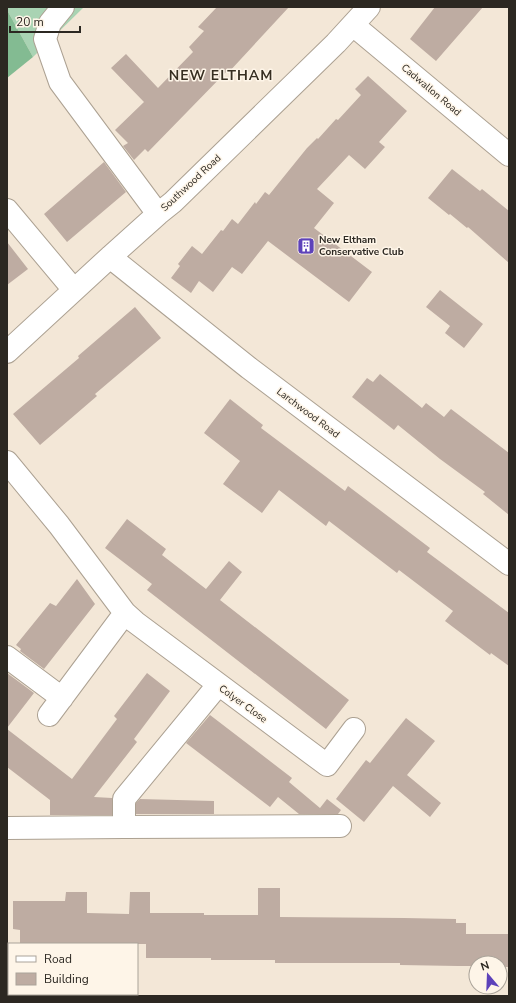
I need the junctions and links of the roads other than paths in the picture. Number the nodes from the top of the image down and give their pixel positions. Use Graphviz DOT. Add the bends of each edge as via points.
graph roads {
  1 [pos="63,7"];
  2 [pos="369,7"];
  3 [pos="353,25"];
  4 [pos="509,155"];
  5 [pos="7,210"];
  6 [pos="158,214"];
  7 [pos="110,257"];
  8 [pos="74,290"];
  9 [pos="7,352"];
  10 [pos="7,462"];
  11 [pos="509,564"];
  12 [pos="125,613"];
  13 [pos="7,657"];
  14 [pos="218,685"];
  15 [pos="62,698"];
  16 [pos="49,715"];
  17 [pos="354,729"];
  18 [pos="340,826"];
  19 [pos="124,827"];
  20 [pos="7,828"];
  1 -- 6 [label="street" via="50,23 45,39 60,82"];
  2 -- 3 [label="street, Southwood Road"];
  3 -- 4 [label="street, Cadwallon Road"];
  3 -- 6 [label="street, Southwood Road"];
  5 -- 8 [label="street"];
  6 -- 7 [label="street, Southwood Road"];
  7 -- 8 [label="street, Southwood Road"];
  7 -- 11 [label="street, Larchwood Road" via="254,372"];
  8 -- 9 [label="street, Southwood Road"];
  10 -- 12 [label="street, Colyer Close" via="59,525"];
  12 -- 14 [label="street, Colyer Close"];
  12 -- 15 [label="street"];
  13 -- 15 [label="street"];
  14 -- 17 [label="street, Colyer Close" via="327,765"];
  14 -- 19 [label="street" via="124,799"];
  15 -- 16 [label="street"];
  18 -- 19 [label="street"];
  19 -- 20 [label="street"];
}
